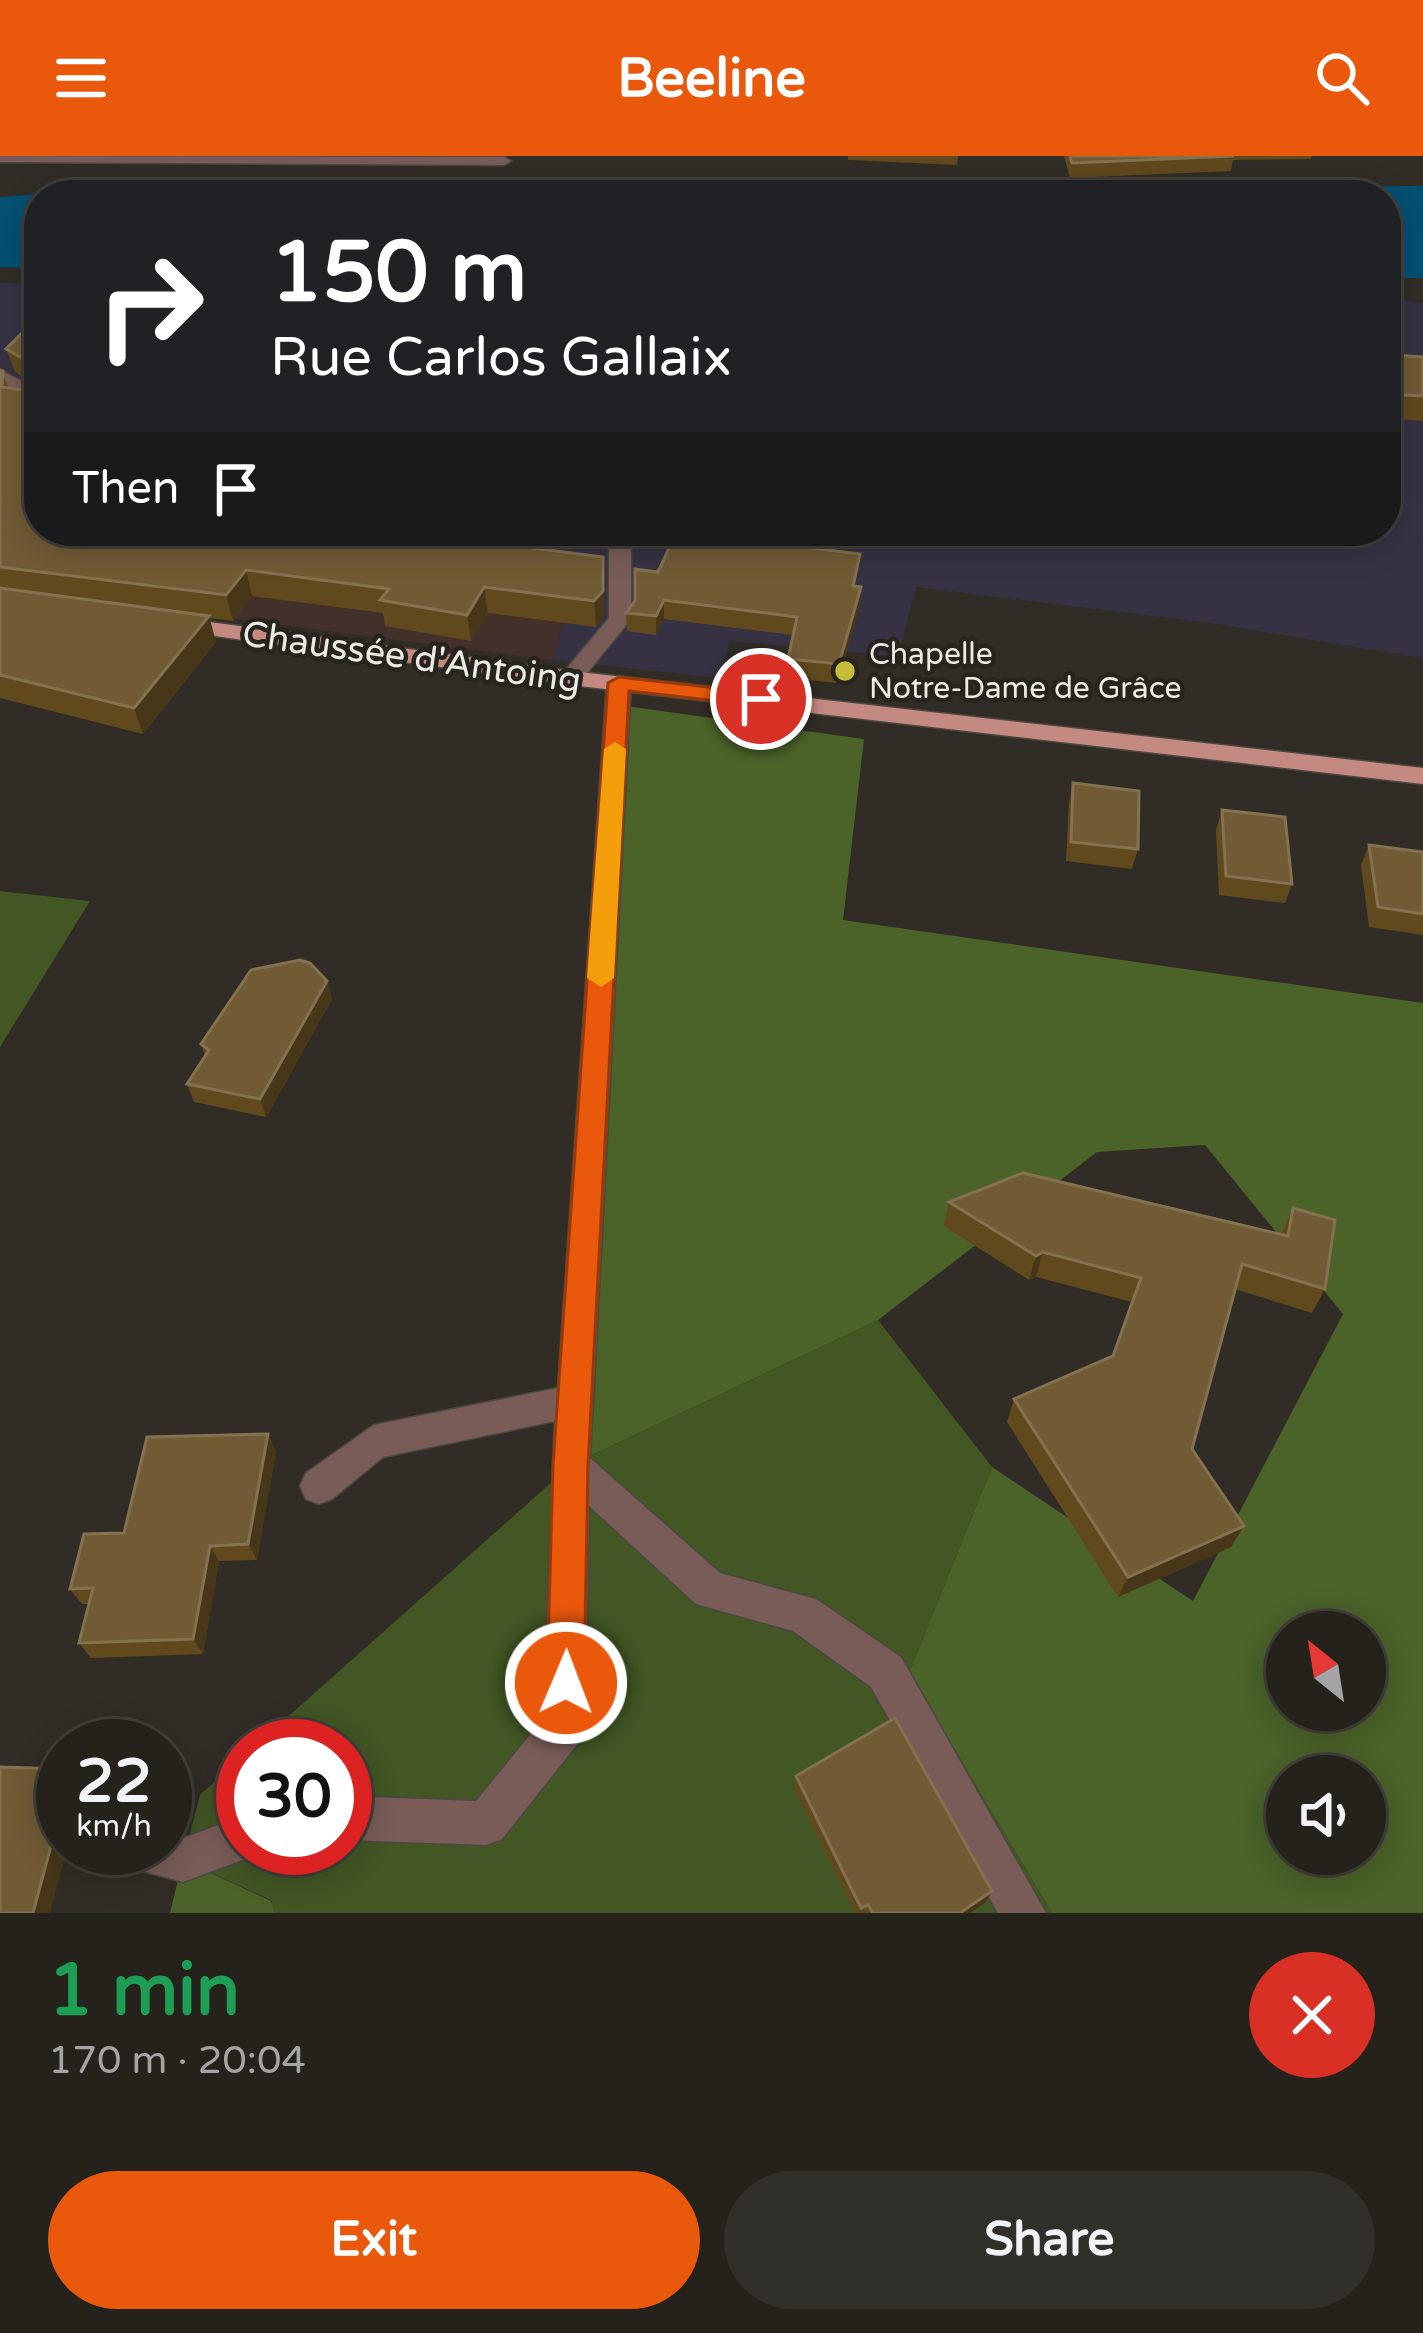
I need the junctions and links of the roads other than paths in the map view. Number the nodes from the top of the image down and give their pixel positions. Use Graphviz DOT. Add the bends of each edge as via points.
graph roads {
  1 [pos="0,158"];
  2 [pos="504,161"];
  3 [pos="476,164"];
  4 [pos="620,546"];
  5 [pos="145,620"];
  6 [pos="571,678"];
  7 [pos="619,683"];
  8 [pos="1423,776"];
  9 [pos="574,1401"];
  10 [pos="571,1465"];
  11 [pos="319,1486"];
  12 [pos="372,1819"];
  13 [pos="1023,1913"];
  1 -- 3 [label="street"];
  2 -- 3 [label="street"];
  4 -- 6 [label="street" via="620,620"];
  5 -- 6 [label="main road, Chaussée d'Antoing"];
  6 -- 7 [label="main road, Chaussée d'Antoing"];
  7 -- 8 [label="main road"];
  7 -- 9 [label="street, Chaussée d'Antoing"];
  9 -- 10 [label="street, Chaussée d'Antoing"];
  9 -- 11 [label="street" via="374,1442"];
  10 -- 12 [label="street, Chaussée d'Antoing" via="564,1727 486,1823"];
  10 -- 13 [label="street" via="710,1590 802,1613 886,1672"];
}
